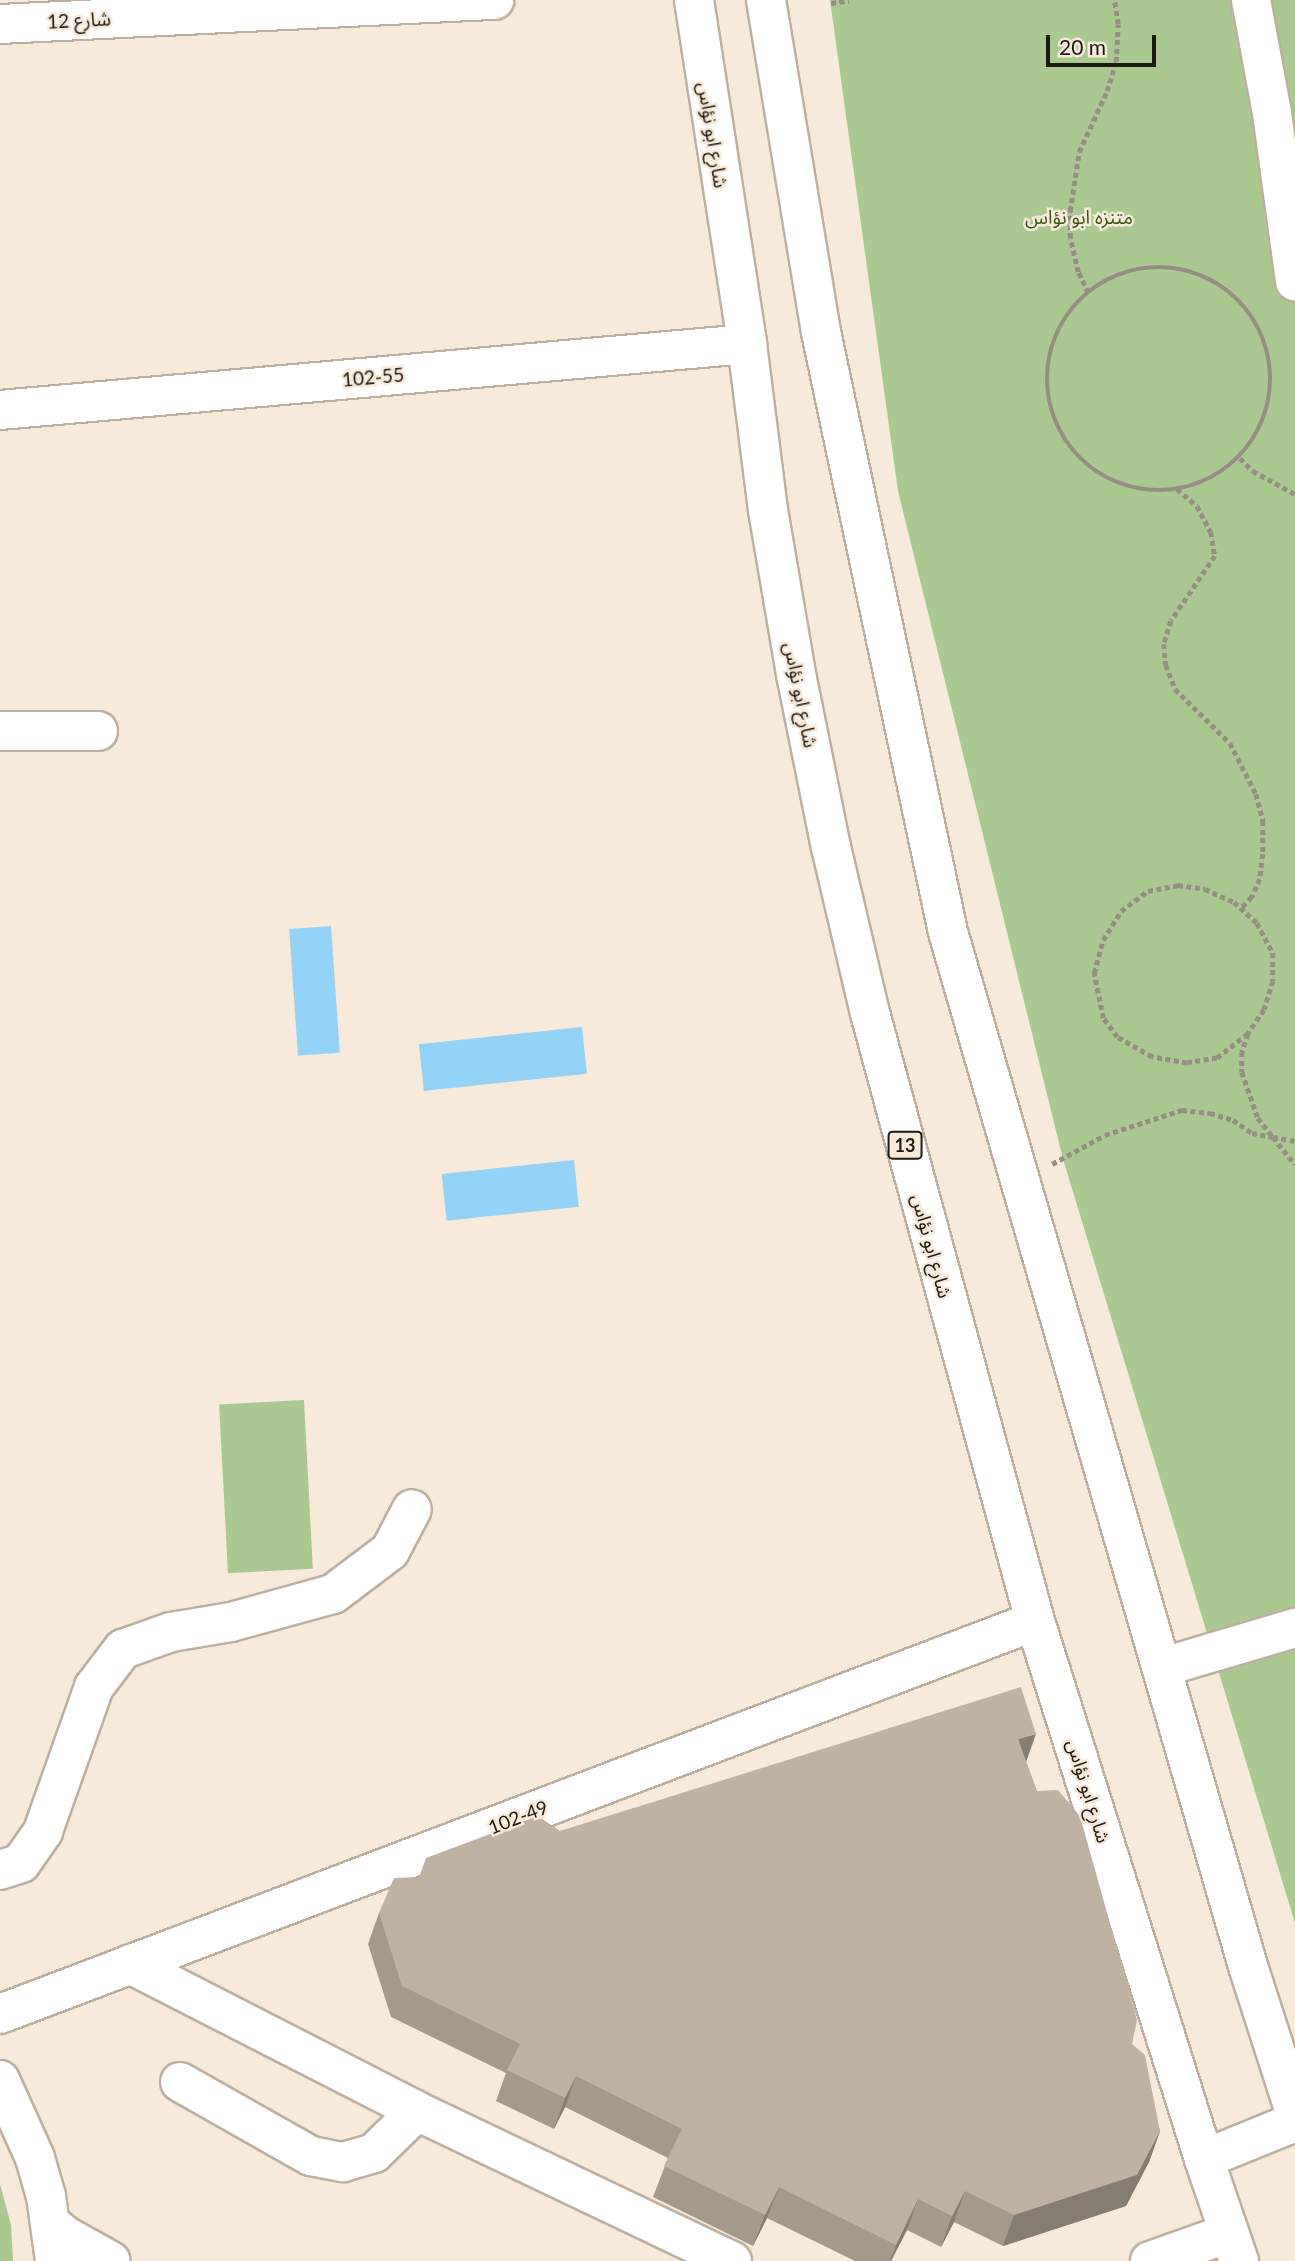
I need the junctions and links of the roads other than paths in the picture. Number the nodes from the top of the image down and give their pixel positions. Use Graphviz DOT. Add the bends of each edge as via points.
graph roads {
  1 [pos="494,0"];
  2 [pos="694,0"];
  3 [pos="766,0"];
  4 [pos="1251,0"];
  5 [pos="129,9"];
  6 [pos="0,24"];
  7 [pos="1295,281"];
  8 [pos="747,344"];
  9 [pos="0,410"];
  10 [pos="0,731"];
  11 [pos="99,731"];
  12 [pos="412,1509"];
  13 [pos="1035,1622"];
  14 [pos="1295,1628"];
  15 [pos="1163,1667"];
  16 [pos="0,1870"];
  17 [pos="130,1964"];
  18 [pos="0,2014"];
  19 [pos="0,2080"];
  20 [pos="180,2082"];
  21 [pos="416,2111"];
  22 [pos="1295,2112"];
  23 [pos="1295,2122"];
  24 [pos="1204,2160"];
  25 [pos="51,2224"];
  26 [pos="1234,2247"];
  27 [pos="55,2261"];
  28 [pos="111,2261"];
  29 [pos="732,2261"];
  30 [pos="1150,2261"];
  1 -- 5 [label="main road, شارع 12"];
  2 -- 8 [label="main road, شارع ابو نؤاس / 13"];
  3 -- 15 [label="main road" via="821,332 948,932"];
  4 -- 7 [label="main road"];
  5 -- 6 [label="main road, شارع 12"];
  8 -- 9 [label="main road, 102-55"];
  8 -- 13 [label="main road, شارع ابو نؤاس / 13" via="770,523 831,847 897,1115"];
  10 -- 11 [label="main road"];
  12 -- 16 [label="main road" via="390,1551 333,1594 231,1622 170,1632 123,1648 94,1687 43,1830 21,1863"];
  13 -- 17 [label="main road, 102-49"];
  13 -- 24 [label="main road, شارع ابو نؤاس / 13"];
  14 -- 15 [label="main road"];
  15 -- 22 [label="main road" via="1248,1966"];
  17 -- 18 [label="main road, 102-49"];
  17 -- 21 [label="main road"];
  19 -- 25 [label="main road" via="35,2158"];
  20 -- 21 [label="main road" via="311,2156 344,2162 374,2152"];
  21 -- 29 [label="main road"];
  23 -- 24 [label="main road"];
  24 -- 26 [label="main road, شارع ابو نؤاس / 13"];
  25 -- 27 [label="main road"];
  25 -- 28 [label="main road"];
  26 -- 30 [label="main road"];
}
